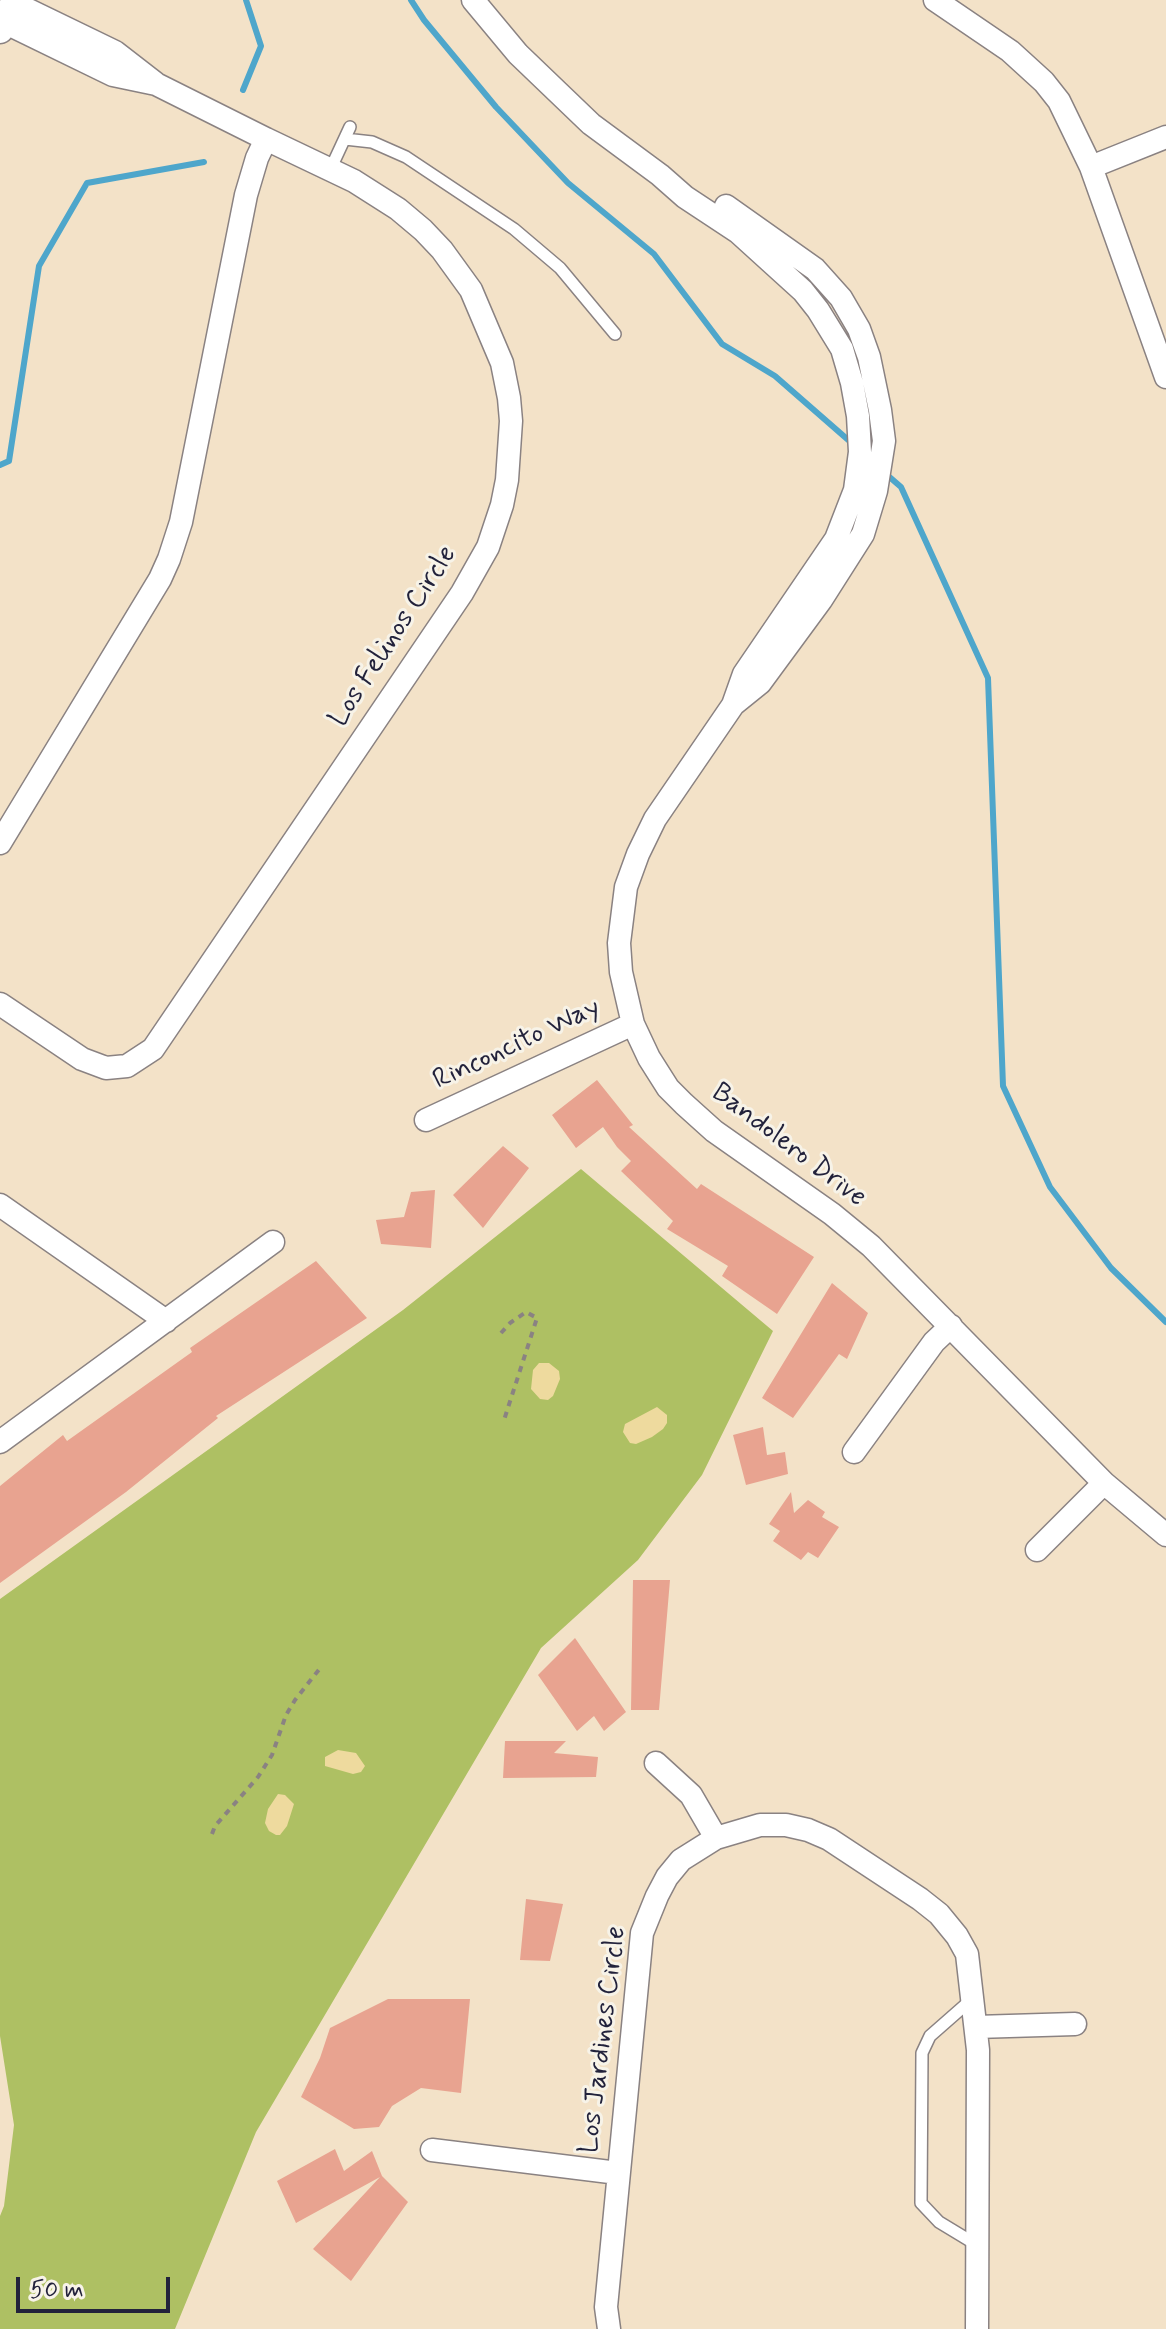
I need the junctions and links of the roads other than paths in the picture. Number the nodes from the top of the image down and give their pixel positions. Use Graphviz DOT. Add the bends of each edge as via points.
graph roads {
  1 [pos="473,0"];
  2 [pos="935,0"];
  3 [pos="8,14"];
  4 [pos="1166,137"];
  5 [pos="266,139"];
  6 [pos="1091,167"];
  7 [pos="330,170"];
  8 [pos="660,175"];
  9 [pos="615,334"];
  10 [pos="1166,377"];
  11 [pos="733,705"];
  12 [pos="0,843"];
  13 [pos="0,1004"];
  14 [pos="633,1024"];
  15 [pos="426,1120"];
  16 [pos="0,1205"];
  17 [pos="273,1242"];
  18 [pos="166,1321"];
  19 [pos="951,1326"];
  20 [pos="0,1442"];
  21 [pos="854,1452"];
  22 [pos="1104,1483"];
  23 [pos="1166,1535"];
  24 [pos="1037,1550"];
  25 [pos="656,1763"];
  26 [pos="716,1838"];
  27 [pos="973,1998"];
  28 [pos="1075,2024"];
  29 [pos="976,2027"];
  30 [pos="432,2150"];
  31 [pos="618,2173"];
  32 [pos="978,2246"];
  33 [pos="609,2329"];
  34 [pos="977,2329"];
  1 -- 8 [label="street, Bandolero Drive" via="518,54 591,124"];
  2 -- 6 [label="street" via="1010,51 1044,82"];
  3 -- 5 [label="street, Los Felinos Circle" via="113,75 156,84"];
  4 -- 6 [label="street"];
  5 -- 7 [label="street, Los Felinos Circle"];
  5 -- 12 [label="street" via="246,195 181,522 169,559"];
  6 -- 10 [label="street"];
  7 -- 9 [label="lane" via="347,133 406,157 514,229 560,268"];
  7 -- 13 [label="street, Los Felinos Circle" via="379,196 423,230 459,271 483,312 502,363 511,421 507,480 488,547 153,1049 127,1066 106,1068 82,1059"];
  8 -- 11 [label="street, Bandolero Drive" via="738,232 803,291 842,349 858,416 855,490 836,539 744,674"];
  8 -- 11 [label="street, Bandolero Drive" via="682,176 827,280 859,329 880,410 884,441 863,534 760,683"];
  11 -- 14 [label="street, Bandolero Drive" via="655,819 626,887 621,972"];
  14 -- 15 [label="street, Rinconcito Way"];
  14 -- 19 [label="street, Bandolero Drive" via="668,1088 684,1104 871,1246"];
  16 -- 18 [label="street"];
  17 -- 18 [label="street"];
  18 -- 20 [label="street"];
  19 -- 21 [label="street"];
  19 -- 22 [label="street, Bandolero Drive"];
  22 -- 23 [label="street, Bandolero Drive"];
  22 -- 24 [label="street"];
  25 -- 26 [label="street" via="691,1795"];
  26 -- 27 [label="street, Los Jardines Circle" via="760,1825 786,1825 829,1839 939,1914 967,1954"];
  26 -- 31 [label="street, Los Jardines Circle" via="681,1860 667,1877 642,1933"];
  27 -- 29 [label="street, Los Jardines Circle"];
  27 -- 32 [label="lane" via="930,2036 922,2053 921,2203 939,2222"];
  28 -- 29 [label="street"];
  29 -- 32 [label="street, Los Jardines Circle"];
  30 -- 31 [label="street"];
  31 -- 33 [label="street, Los Jardines Circle" via="606,2307"];
  32 -- 34 [label="street, Los Jardines Circle"];
}
